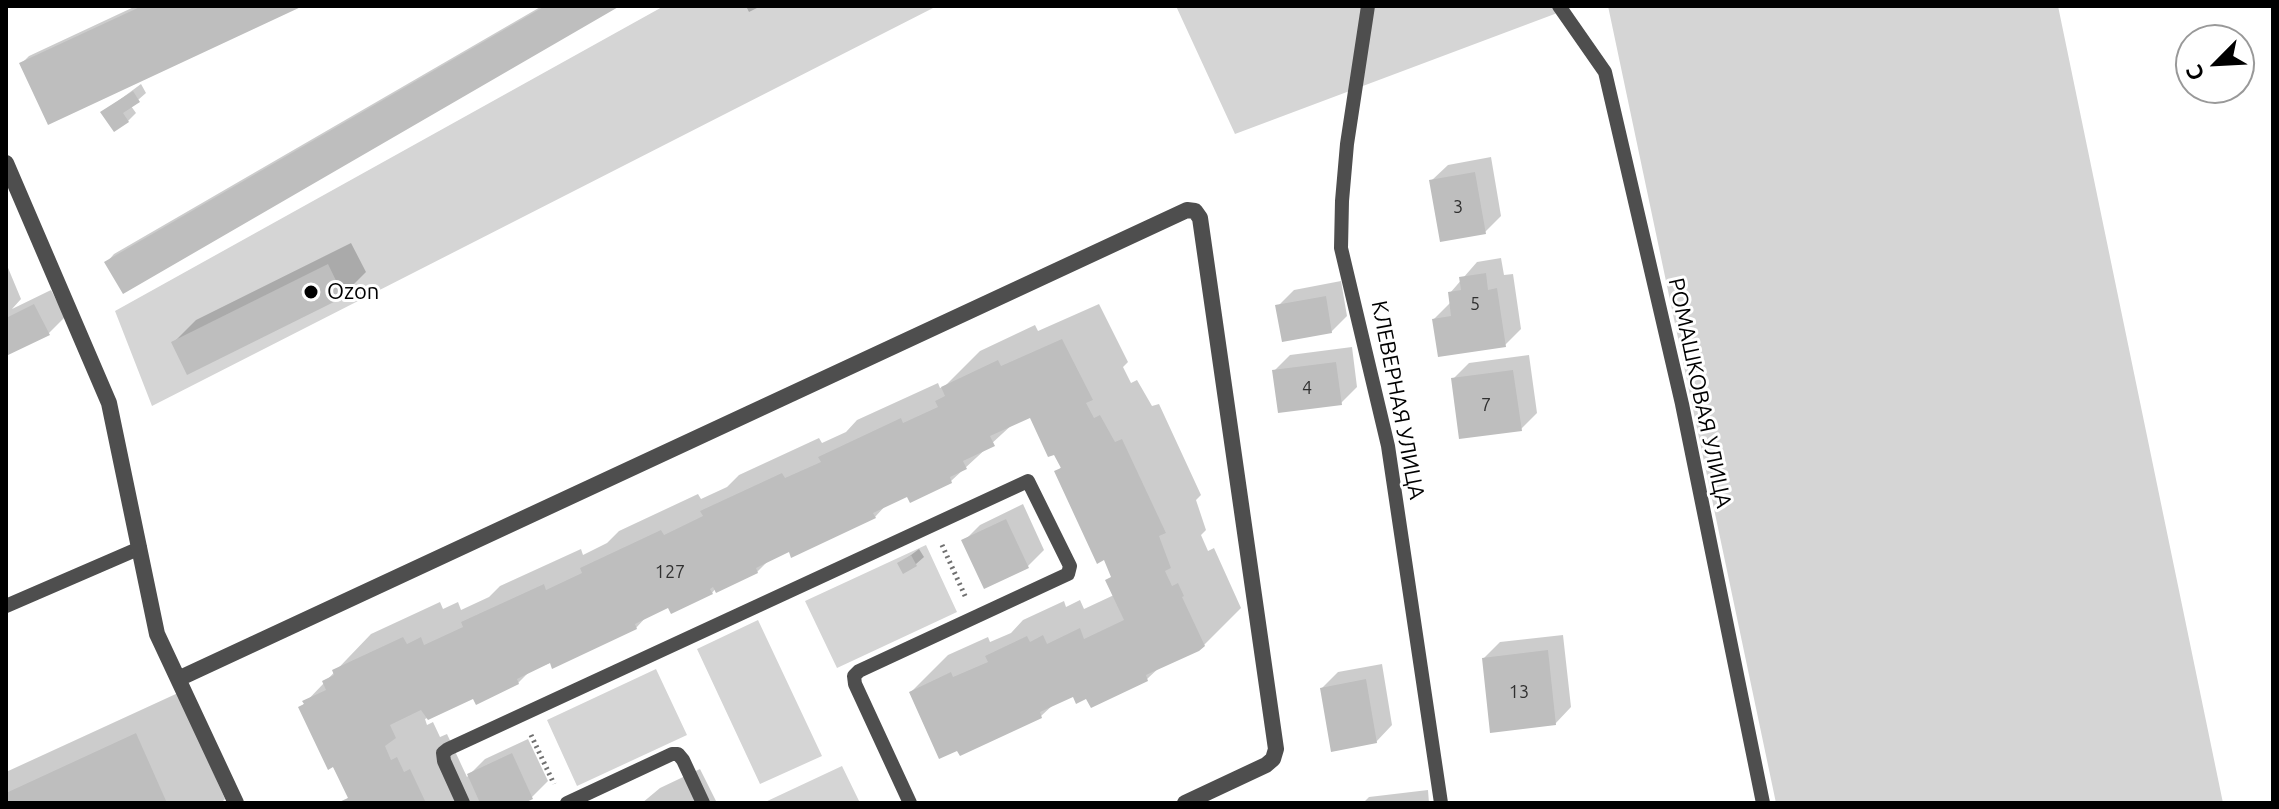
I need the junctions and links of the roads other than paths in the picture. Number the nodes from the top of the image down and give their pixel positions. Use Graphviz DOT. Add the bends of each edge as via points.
graph roads {
  1 [pos="1368,6"];
  2 [pos="1559,6"];
  3 [pos="6,163"];
  4 [pos="140,548"];
  5 [pos="6,606"];
  6 [pos="178,679"];
  7 [pos="236,803"];
  8 [pos="463,803"];
  9 [pos="567,803"];
  10 [pos="703,803"];
  11 [pos="910,803"];
  12 [pos="1185,803"];
  13 [pos="1441,803"];
  14 [pos="1763,803"];
  1 -- 13 [label="lane, КЛЕВЕРНАЯ УЛИЦА" via="1347,144 1341,248 1388,446"];
  2 -- 14 [label="lane, РОМАШКОВАЯ УЛИЦА" via="1605,72 1682,404"];
  3 -- 4 [label="street" via="103,385"];
  4 -- 5 [label="lane"];
  4 -- 6 [label="street" via="157,634"];
  6 -- 7 [label="street"];
  6 -- 12 [label="street" via="1187,210 1200,218 1276,749 1266,765"];
  8 -- 11 [label="lane" via="443,753 1028,481 1070,566 1068,574 854,676"];
  9 -- 10 [label="lane" via="672,754 683,760"];
}
